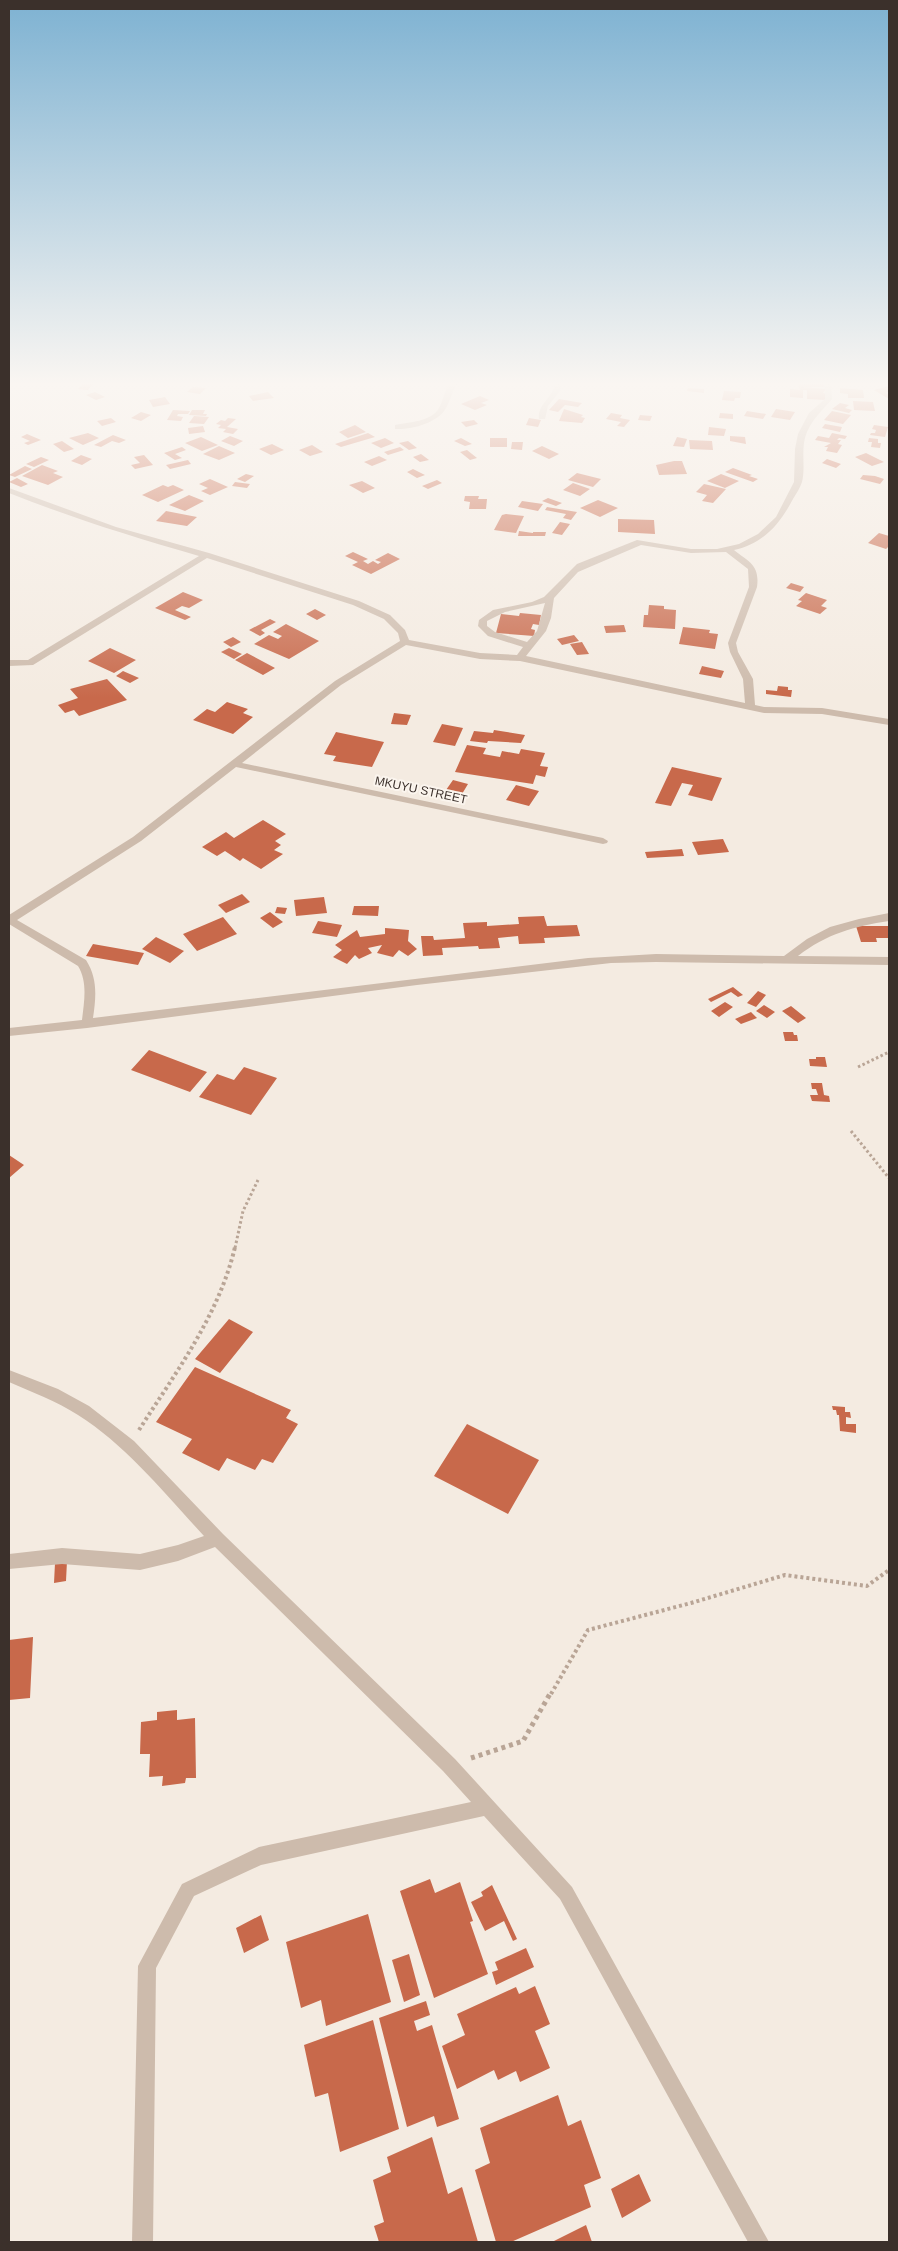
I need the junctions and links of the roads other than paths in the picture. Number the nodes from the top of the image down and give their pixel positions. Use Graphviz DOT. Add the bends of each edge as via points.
graph roads {
  1 [pos="795,488"];
  2 [pos="9,490"];
  3 [pos="729,550"];
  4 [pos="206,555"];
  5 [pos="550,598"];
  6 [pos="406,642"];
  7 [pos="528,646"];
  8 [pos="520,658"];
  9 [pos="9,663"];
  10 [pos="750,706"];
  11 [pos="889,722"];
  12 [pos="234,764"];
  13 [pos="602,840"];
  14 [pos="889,917"];
  15 [pos="9,920"];
  16 [pos="786,960"];
  17 [pos="889,961"];
  18 [pos="87,1024"];
  19 [pos="9,1032"];
  20 [pos="9,1376"];
  21 [pos="217,1539"];
  22 [pos="9,1562"];
  23 [pos="487,1807"];
  24 [pos="142,2242"];
  25 [pos="760,2242"];
  1 -- 3 [label="street" via="780,518 761,536"];
  2 -- 4 [label="street" via="96,523"];
  3 -- 5 [label="street" via="691,551 635,543 576,568"];
  3 -- 10 [label="street" via="752,568 754,579 746,610 732,643 748,679"];
  4 -- 6 [label="street" via="356,603 387,617 402,632"];
  4 -- 9 [label="street" via="30,663"];
  5 -- 7 [label="street" via="544,625"];
  5 -- 7 [label="street" via="496,612 483,620 483,630 489,634"];
  6 -- 8 [label="street" via="480,656"];
  6 -- 12 [label="street" via="338,683"];
  7 -- 8 [label="street"];
  8 -- 10 [label="street"];
  10 -- 11 [label="street" via="776,712 851,714"];
  12 -- 13 [label="street, MKUYU STREET"];
  12 -- 15 [label="street" via="137,839"];
  14 -- 16 [label="street" via="833,929 807,942"];
  15 -- 18 [label="street" via="86,968 90,987"];
  16 -- 17 [label="street"];
  16 -- 18 [label="street" via="618,959 397,983"];
  18 -- 19 [label="street"];
  20 -- 21 [label="street" via="84,1411 129,1446"];
  21 -- 22 [label="street" via="140,1562 62,1556"];
  21 -- 23 [label="street" via="449,1765"];
  23 -- 24 [label="street" via="259,1856 188,1890 147,1966"];
  23 -- 25 [label="street" via="566,1893"];
}
